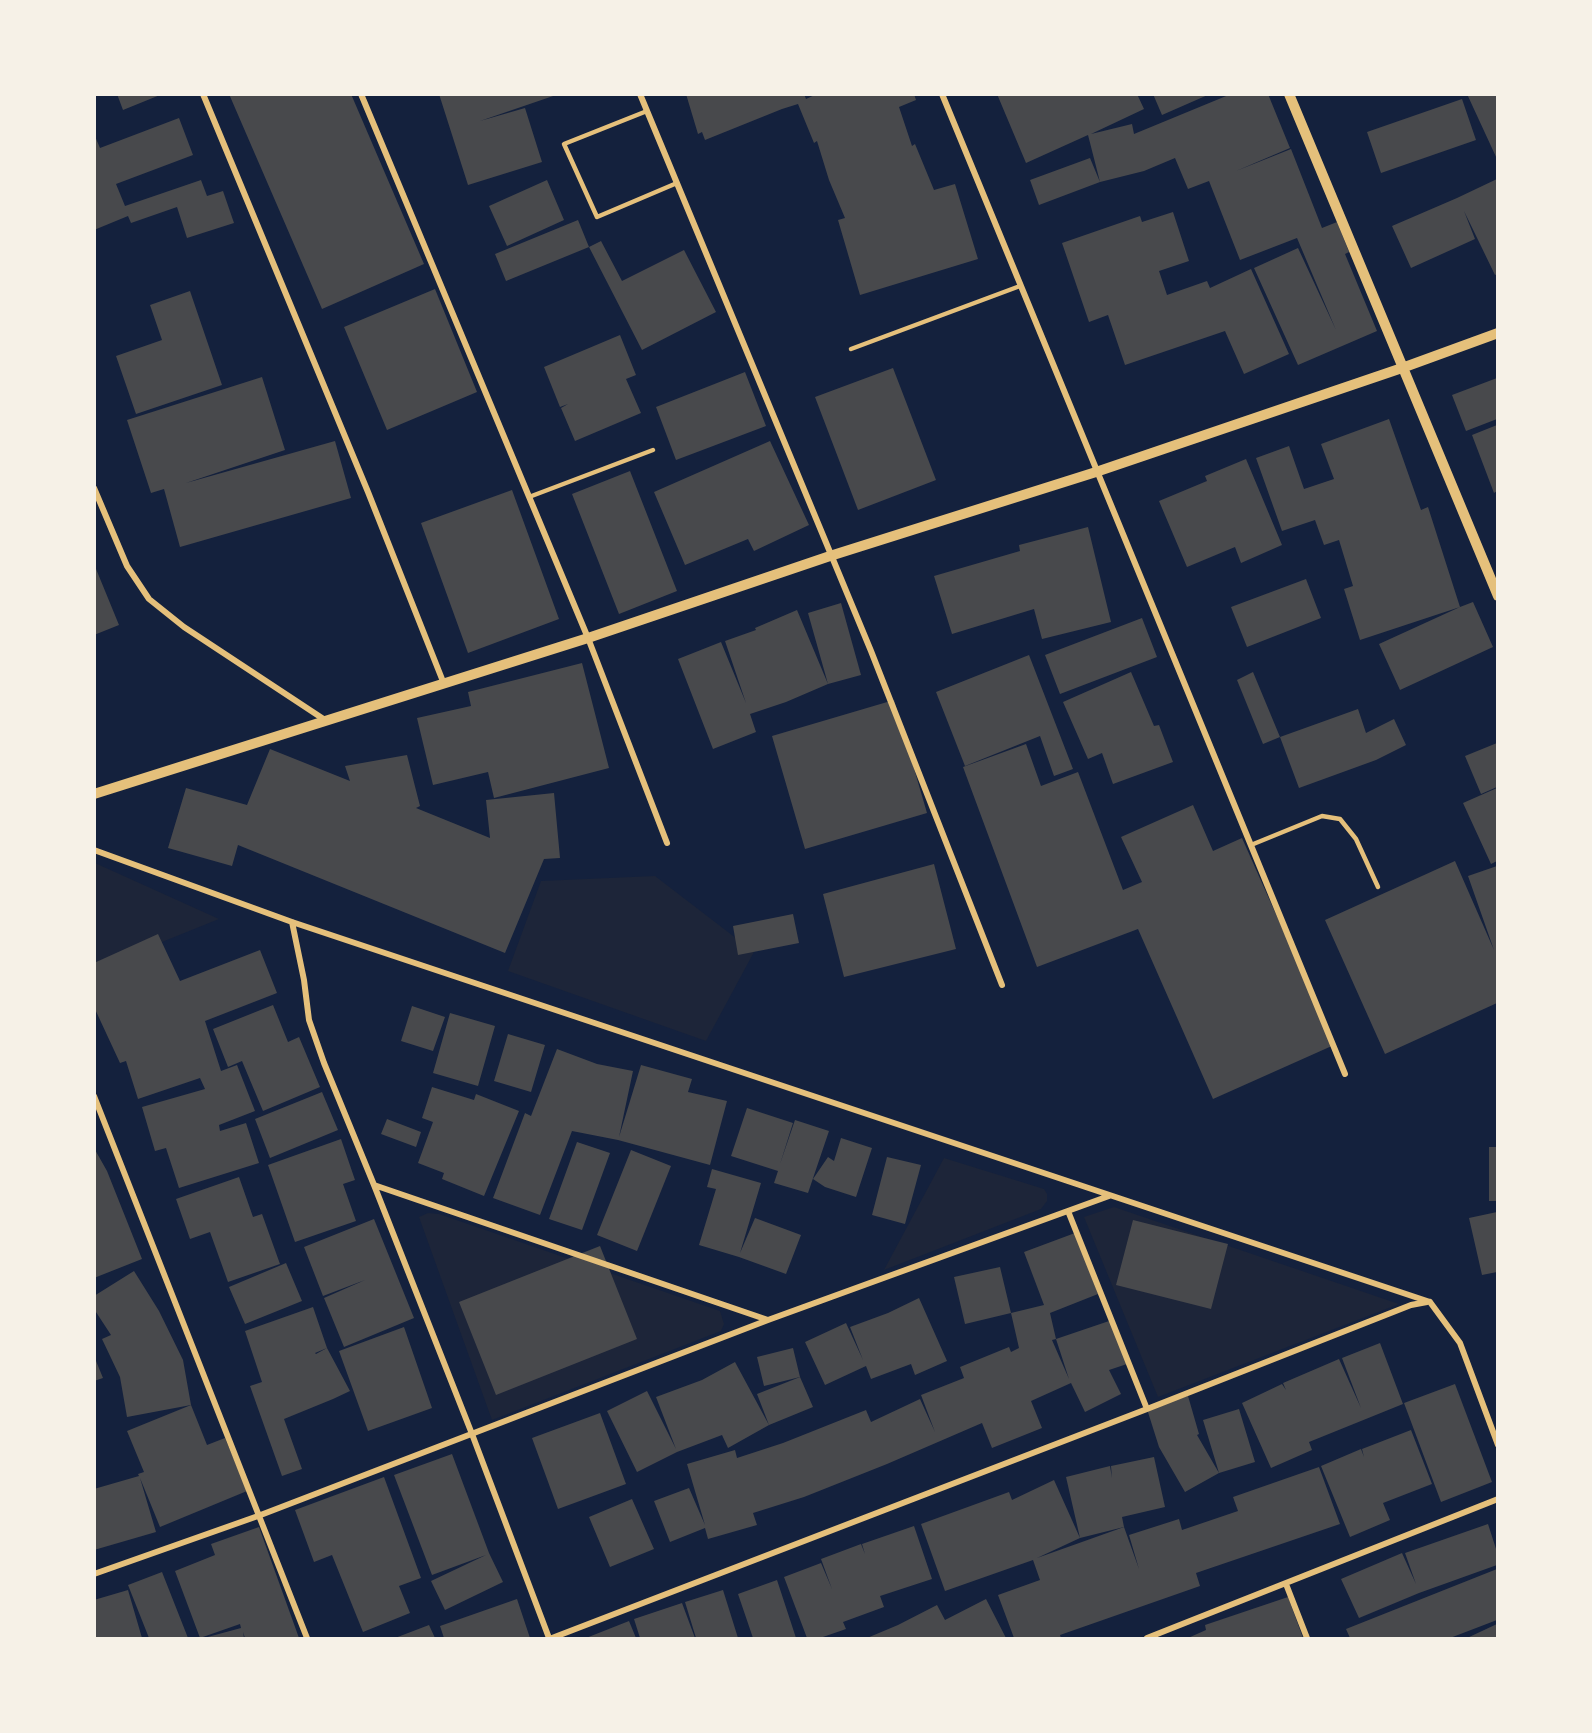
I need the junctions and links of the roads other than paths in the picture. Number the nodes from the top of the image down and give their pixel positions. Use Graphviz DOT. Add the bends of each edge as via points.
graph roads {
  1 [pos="203,94"];
  2 [pos="361,94"];
  3 [pos="640,94"];
  4 [pos="942,94"];
  5 [pos="1289,94"];
  6 [pos="647,111"];
  7 [pos="676,183"];
  8 [pos="1020,286"];
  9 [pos="1497,333"];
  10 [pos="851,349"];
  11 [pos="1402,368"];
  12 [pos="654,450"];
  13 [pos="1096,472"];
  14 [pos="94,488"];
  15 [pos="529,497"];
  16 [pos="830,556"];
  17 [pos="1497,596"];
  18 [pos="588,638"];
  19 [pos="444,684"];
  20 [pos="325,721"];
  21 [pos="94,794"];
  22 [pos="667,843"];
  23 [pos="1251,845"];
  24 [pos="94,850"];
  25 [pos="1378,887"];
  26 [pos="292,922"];
  27 [pos="1002,986"];
  28 [pos="1345,1074"];
  29 [pos="94,1096"];
  30 [pos="374,1185"];
  31 [pos="1110,1196"];
  32 [pos="1068,1211"];
  33 [pos="1430,1302"];
  34 [pos="768,1320"];
  35 [pos="1147,1409"];
  36 [pos="472,1434"];
  37 [pos="1497,1445"];
  38 [pos="1497,1499"];
  39 [pos="258,1516"];
  40 [pos="94,1574"];
  41 [pos="1286,1584"];
  42 [pos="307,1638"];
  43 [pos="550,1638"];
  44 [pos="1147,1638"];
  45 [pos="1307,1638"];
  1 -- 19 [label="street"];
  2 -- 15 [label="street"];
  3 -- 6 [label="street"];
  4 -- 8 [label="street"];
  5 -- 11 [label="street"];
  6 -- 7 [label="street"];
  6 -- 7 [label="lane" via="564,144 597,217"];
  7 -- 16 [label="street"];
  8 -- 10 [label="lane"];
  8 -- 13 [label="street"];
  9 -- 11 [label="street"];
  11 -- 13 [label="street"];
  11 -- 17 [label="street"];
  12 -- 15 [label="lane"];
  13 -- 16 [label="street"];
  13 -- 23 [label="street"];
  14 -- 20 [label="street" via="127,566 149,599 183,627"];
  15 -- 18 [label="street"];
  16 -- 18 [label="street"];
  16 -- 27 [label="street"];
  18 -- 19 [label="street"];
  18 -- 22 [label="street"];
  19 -- 20 [label="street"];
  20 -- 21 [label="street"];
  23 -- 25 [label="lane" via="1322,816 1340,819 1356,839"];
  23 -- 28 [label="street"];
  24 -- 26 [label="street"];
  26 -- 30 [label="street" via="309,1020"];
  26 -- 31 [label="street"];
  29 -- 39 [label="street"];
  30 -- 34 [label="street"];
  30 -- 36 [label="street"];
  31 -- 32 [label="street"];
  31 -- 33 [label="street"];
  32 -- 34 [label="street"];
  32 -- 35 [label="street"];
  33 -- 35 [label="street" via="1411,1305"];
  33 -- 37 [label="street" via="1460,1343"];
  34 -- 36 [label="street"];
  35 -- 43 [label="street"];
  36 -- 39 [label="street"];
  36 -- 43 [label="street"];
  38 -- 41 [label="street"];
  39 -- 40 [label="street"];
  39 -- 42 [label="street"];
  41 -- 44 [label="street"];
  41 -- 45 [label="street"];
}
